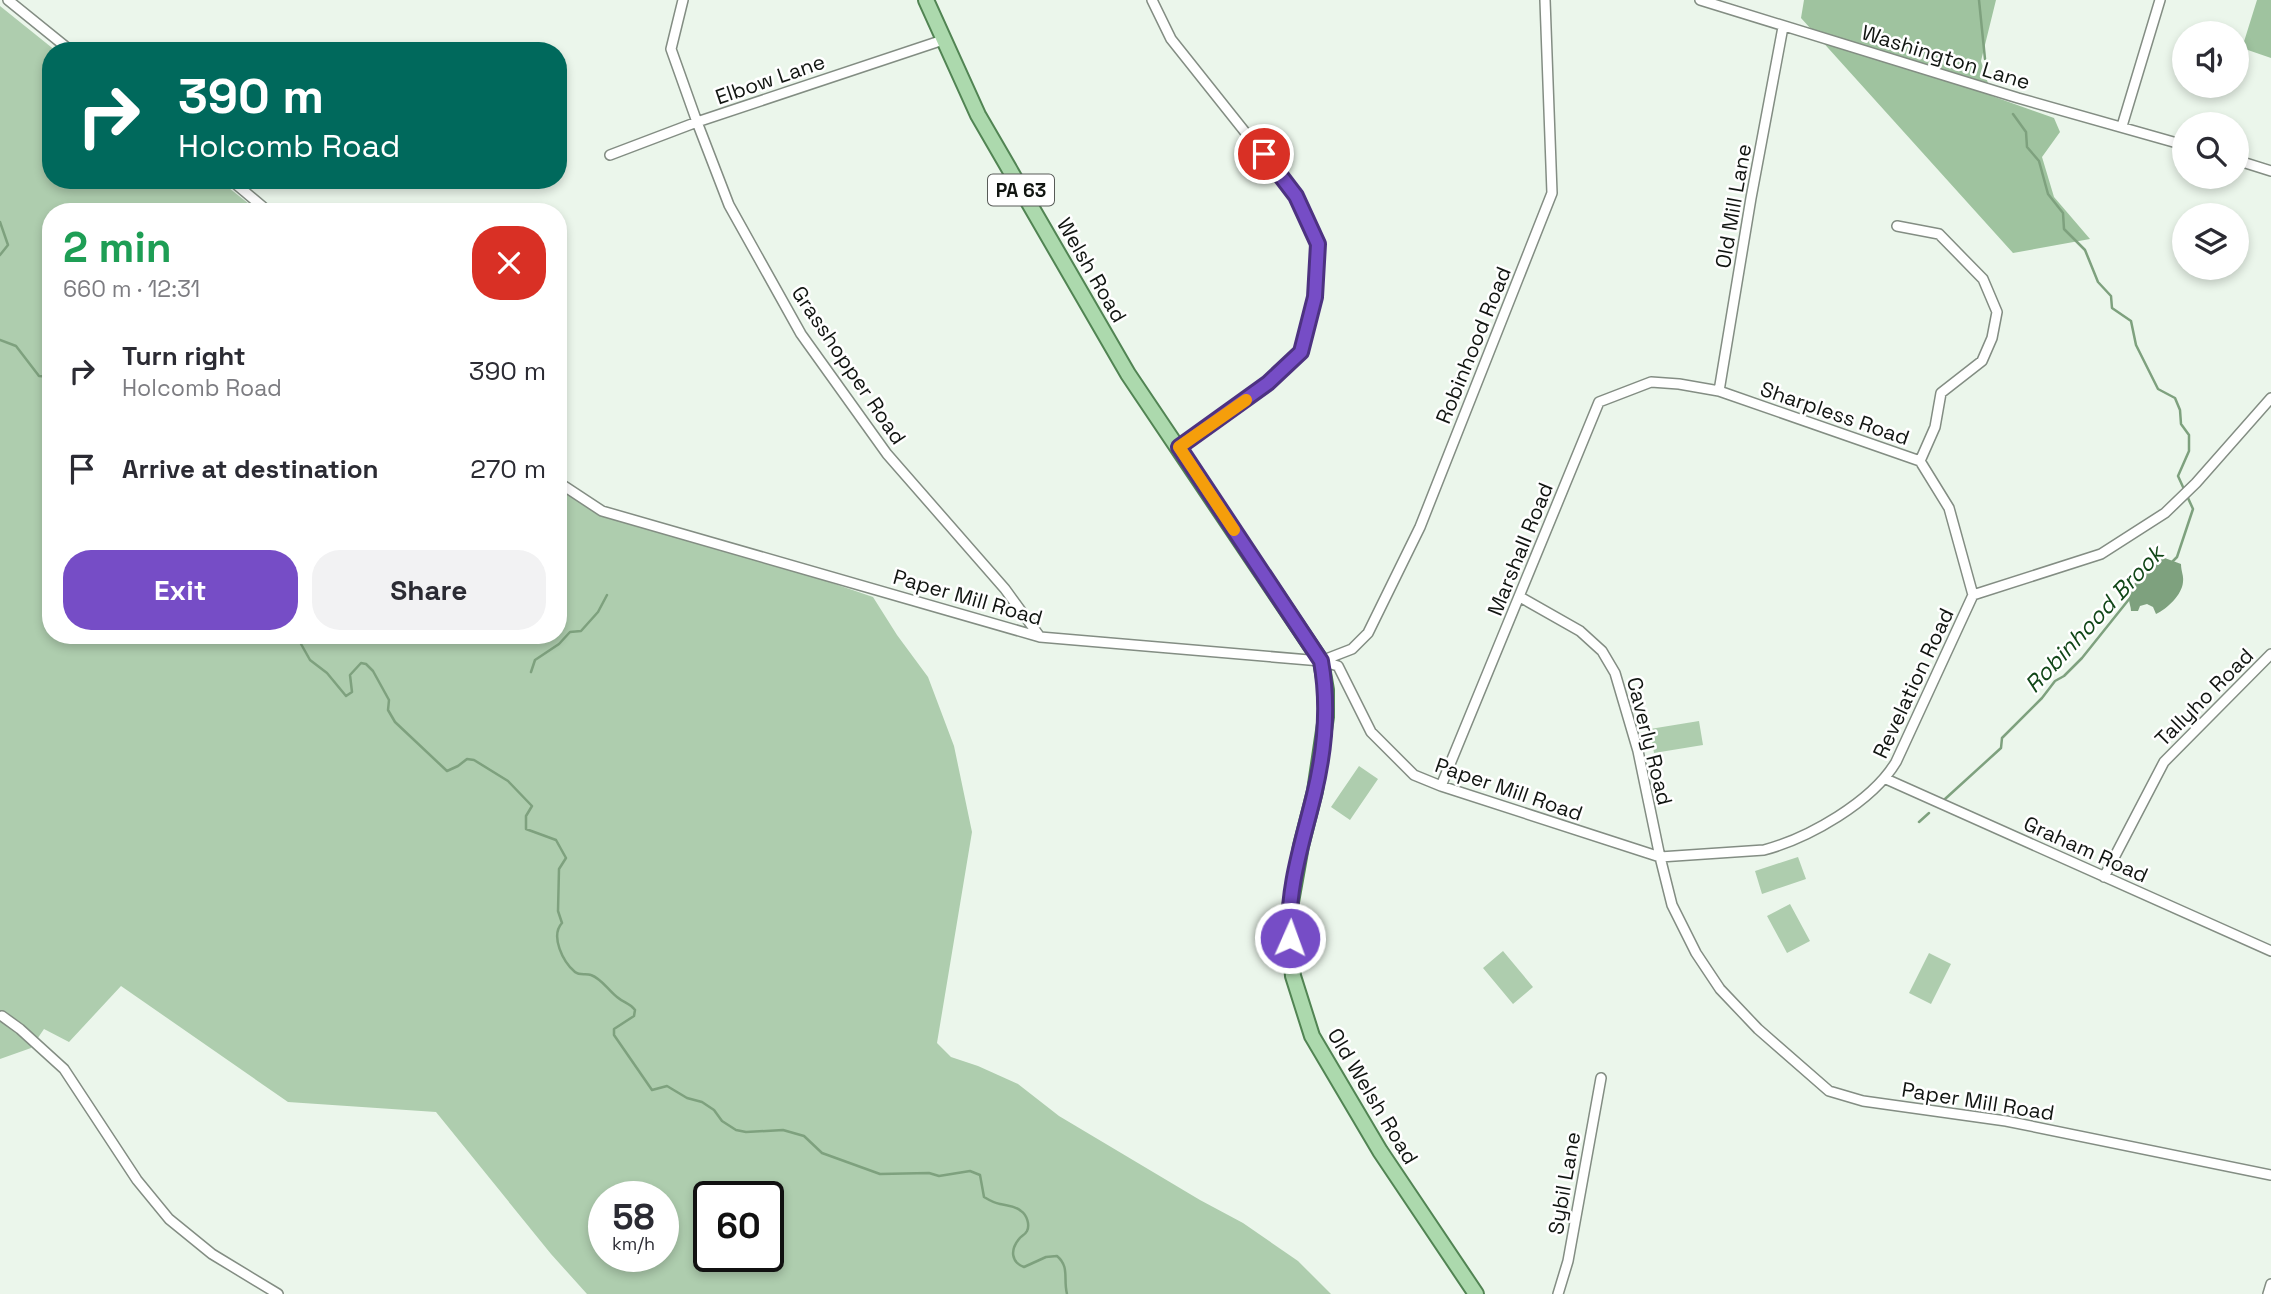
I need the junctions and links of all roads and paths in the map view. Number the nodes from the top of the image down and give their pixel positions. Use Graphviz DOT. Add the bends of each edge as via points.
graph roads {
  1 [pos="8,0"];
  2 [pos="683,0"];
  3 [pos="926,0"];
  4 [pos="1152,0"];
  5 [pos="1545,0"];
  6 [pos="1700,0"];
  7 [pos="1738,0"];
  8 [pos="2160,0"];
  9 [pos="1740,12"];
  10 [pos="1783,27"];
  11 [pos="943,40"];
  12 [pos="60,42"];
  13 [pos="697,122"];
  14 [pos="2122,126"];
  15 [pos="2172,141"];
  16 [pos="610,155"];
  17 [pos="2249,164"];
  18 [pos="2271,171"];
  19 [pos="242,189"];
  20 [pos="258,203"];
  21 [pos="1897,226"];
  22 [pos="1128,374"];
  23 [pos="1679,384"];
  24 [pos="1719,391"];
  25 [pos="2271,398"];
  26 [pos="1179,447"];
  27 [pos="1920,461"];
  28 [pos="567,488"];
  29 [pos="1973,595"];
  30 [pos="1520,597"];
  31 [pos="1040,637"];
  32 [pos="2271,654"];
  33 [pos="1321,661"];
  34 [pos="1886,779"];
  35 [pos="1441,786"];
  36 [pos="1660,857"];
  37 [pos="2104,877"];
  38 [pos="2271,951"];
  39 [pos="2,1016"];
  40 [pos="1601,1078"];
  41 [pos="2271,1175"];
  42 [pos="2271,1284"];
  43 [pos="278,1294"];
  44 [pos="1476,1294"];
  45 [pos="1558,1294"];
  46 [pos="2268,1294"];
  1 -- 12 [label="street"];
  2 -- 13 [label="street, Grasshopper Road" via="671,49"];
  3 -- 11 [label="main road, Welsh Road / PA 63"];
  4 -- 26 [label="street" via="1171,39 1296,196 1318,244 1315,297 1301,352 1268,383"];
  5 -- 33 [label="street, Robinhood Road" via="1552,193 1420,527 1368,633 1352,649"];
  6 -- 9 [label="street, Washington Lane"];
  7 -- 9 [label="street"];
  8 -- 14 [label="street"];
  9 -- 10 [label="street, Washington Lane"];
  10 -- 14 [label="street, Washington Lane"];
  10 -- 24 [label="street, Old Mill Lane"];
  11 -- 13 [label="street, Elbow Lane"];
  11 -- 22 [label="main road, Welsh Road / PA 63" via="985,127"];
  13 -- 16 [label="street, Elbow Lane"];
  13 -- 31 [label="street, Grasshopper Road" via="729,205 801,334 887,454 1005,589"];
  14 -- 15 [label="street, Washington Lane"];
  17 -- 18 [label="street"];
  19 -- 20 [label="street"];
  21 -- 27 [label="street" via="1939,234 1983,279 1997,312 1982,361 1941,393 1935,427"];
  22 -- 26 [label="main road, Old Welsh Road / PA 63"];
  23 -- 24 [label="street, Sharpless Road"];
  23 -- 30 [label="street, Marshall Road" via="1651,382 1599,402"];
  24 -- 27 [label="street, Sharpless Road"];
  25 -- 29 [label="street, Revelation Road" via="2165,513 2101,554"];
  26 -- 33 [label="main road, Old Welsh Road / PA 63"];
  27 -- 29 [label="street, Sharpless Road" via="1949,508"];
  28 -- 31 [label="street, Paper Mill Road" via="602,510"];
  29 -- 34 [label="street, Revelation Road"];
  30 -- 35 [label="street, Marshall Road"];
  30 -- 36 [label="street, Caverly Road" via="1580,631 1602,651 1615,673 1638,751"];
  31 -- 33 [label="street, Paper Mill Road"];
  32 -- 37 [label="street, Tallyho Road" via="2164,762"];
  33 -- 35 [label="street, Paper Mill Road" via="1338,666 1370,732 1414,775"];
  33 -- 44 [label="main road, Old Welsh Road / PA 63" via="1326,717 1288,919 1293,975 1312,1036 1380,1151"];
  34 -- 36 [label="street, Revelation Road" via="1839,816 1777,847"];
  34 -- 37 [label="street, Graham Road"];
  35 -- 36 [label="street, Paper Mill Road"];
  36 -- 41 [label="street, Paper Mill Road" via="1672,905 1720,989 1829,1091 1863,1101 2006,1121"];
  37 -- 38 [label="street, Graham Road"];
  39 -- 43 [label="street" via="64,1069 137,1180 169,1219 212,1254"];
  40 -- 45 [label="street, Sybil Lane"];
  42 -- 46 [label="street"];
}
